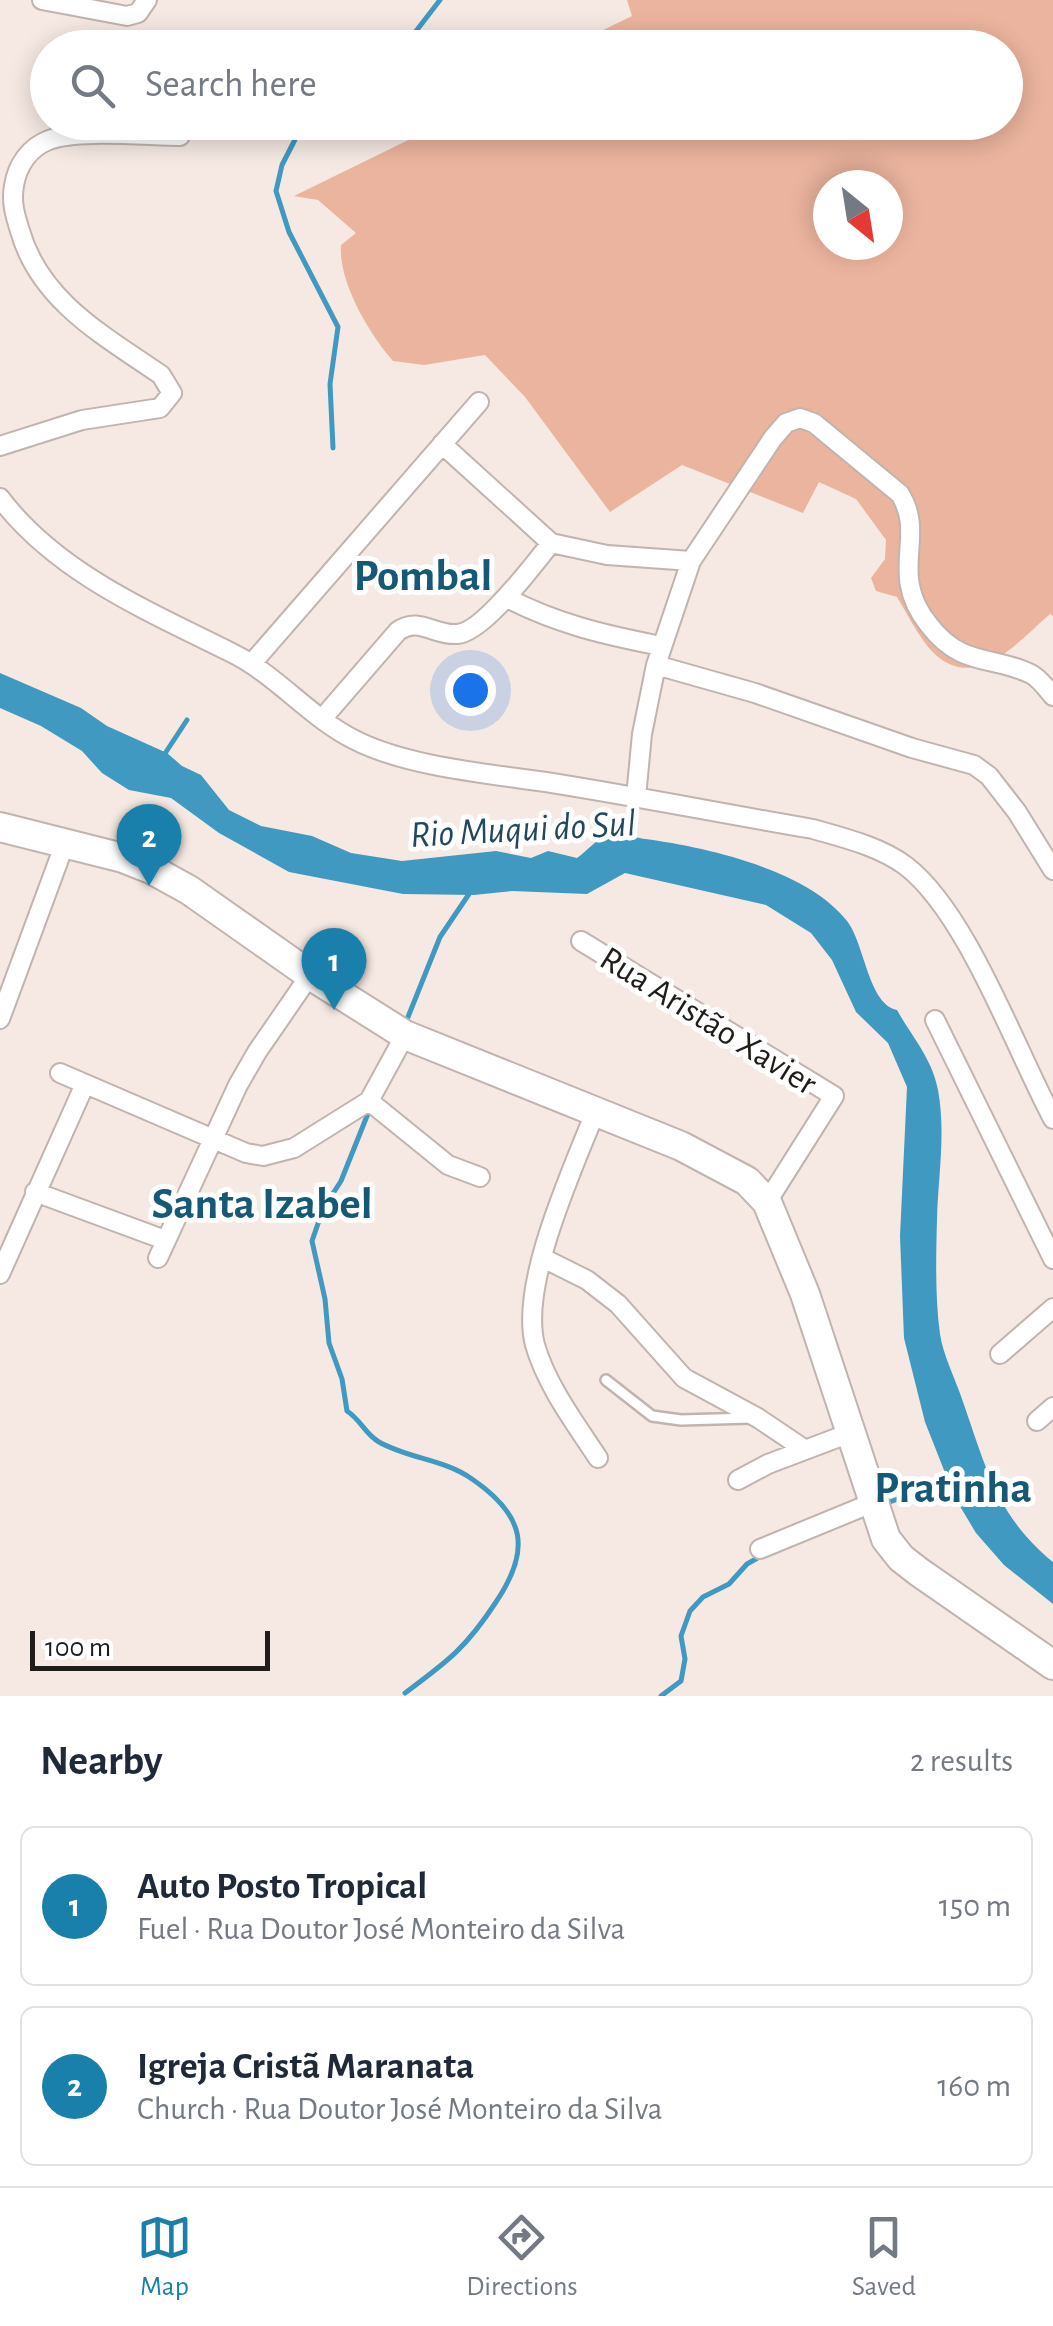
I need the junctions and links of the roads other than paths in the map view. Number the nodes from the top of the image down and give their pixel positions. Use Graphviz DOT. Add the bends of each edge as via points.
graph roads {
  1 [pos="42,0"];
  2 [pos="147,0"];
  3 [pos="49,140"];
  4 [pos="479,402"];
  5 [pos="442,444"];
  6 [pos="0,446"];
  7 [pos="0,498"];
  8 [pos="551,542"];
  9 [pos="691,561"];
  10 [pos="506,598"];
  11 [pos="658,655"];
  12 [pos="245,659"];
  13 [pos="1053,696"];
  14 [pos="322,719"];
  15 [pos="636,797"];
  16 [pos="0,827"];
  17 [pos="77,847"];
  18 [pos="1053,870"];
  19 [pos="581,940"];
  20 [pos="310,975"];
  21 [pos="0,1018"];
  22 [pos="934,1020"];
  23 [pos="404,1035"];
  24 [pos="60,1073"];
  25 [pos="86,1084"];
  26 [pos="369,1101"];
  27 [pos="596,1110"];
  28 [pos="1053,1118"];
  29 [pos="212,1138"];
  30 [pos="480,1178"];
  31 [pos="35,1192"];
  32 [pos="768,1202"];
  33 [pos="165,1240"];
  34 [pos="158,1258"];
  35 [pos="543,1258"];
  36 [pos="1053,1259"];
  37 [pos="0,1274"];
  38 [pos="1053,1308"];
  39 [pos="1000,1354"];
  40 [pos="606,1380"];
  41 [pos="1053,1407"];
  42 [pos="758,1418"];
  43 [pos="1037,1421"];
  44 [pos="850,1433"];
  45 [pos="804,1449"];
  46 [pos="598,1458"];
  47 [pos="738,1480"];
  48 [pos="872,1504"];
  49 [pos="760,1548"];
  50 [pos="1053,1665"];
  1 -- 2 [label="street" via="126,16"];
  3 -- 6 [label="street" via="32,148 14,181 12,205 26,255 64,306 161,375 172,393 160,408 82,420"];
  4 -- 5 [label="street"];
  5 -- 8 [label="street"];
  5 -- 12 [label="street"];
  7 -- 12 [label="street" via="86,576"];
  8 -- 9 [label="street" via="607,555"];
  8 -- 10 [label="street"];
  9 -- 11 [label="street"];
  9 -- 13 [label="street" via="786,423 814,423 908,506 910,592 928,625 971,658 1033,675"];
  10 -- 11 [label="street"];
  10 -- 14 [label="street" via="467,632 407,625"];
  11 -- 15 [label="street"];
  11 -- 18 [label="street" via="974,765 1017,812"];
  12 -- 14 [label="street"];
  14 -- 15 [label="street" via="384,751"];
  15 -- 28 [label="street" via="813,829 903,864 942,905"];
  16 -- 17 [label="main road"];
  17 -- 20 [label="main road" via="151,869"];
  17 -- 21 [label="street"];
  19 -- 32 [label="street, Rua Aristão Xavier" via="834,1096"];
  20 -- 23 [label="main road"];
  20 -- 29 [label="street" via="256,1052"];
  22 -- 36 [label="street"];
  23 -- 26 [label="street"];
  23 -- 27 [label="main road"];
  24 -- 25 [label="street"];
  25 -- 29 [label="street"];
  25 -- 31 [label="street"];
  26 -- 29 [label="street" via="276,1154 246,1152"];
  26 -- 30 [label="street" via="448,1166"];
  27 -- 32 [label="main road" via="723,1166"];
  27 -- 35 [label="street"];
  29 -- 33 [label="street"];
  31 -- 33 [label="street"];
  31 -- 37 [label="street"];
  32 -- 44 [label="main road"];
  33 -- 34 [label="street"];
  35 -- 42 [label="street" via="618,1304 684,1378"];
  35 -- 46 [label="street" via="531,1310 536,1348"];
  38 -- 39 [label="street"];
  40 -- 42 [label="lane" via="644,1412 664,1419"];
  41 -- 43 [label="street"];
  42 -- 45 [label="street"];
  44 -- 45 [label="street"];
  44 -- 48 [label="main road"];
  45 -- 47 [label="street"];
  48 -- 49 [label="street"];
  48 -- 50 [label="main road" via="901,1558"];
}
